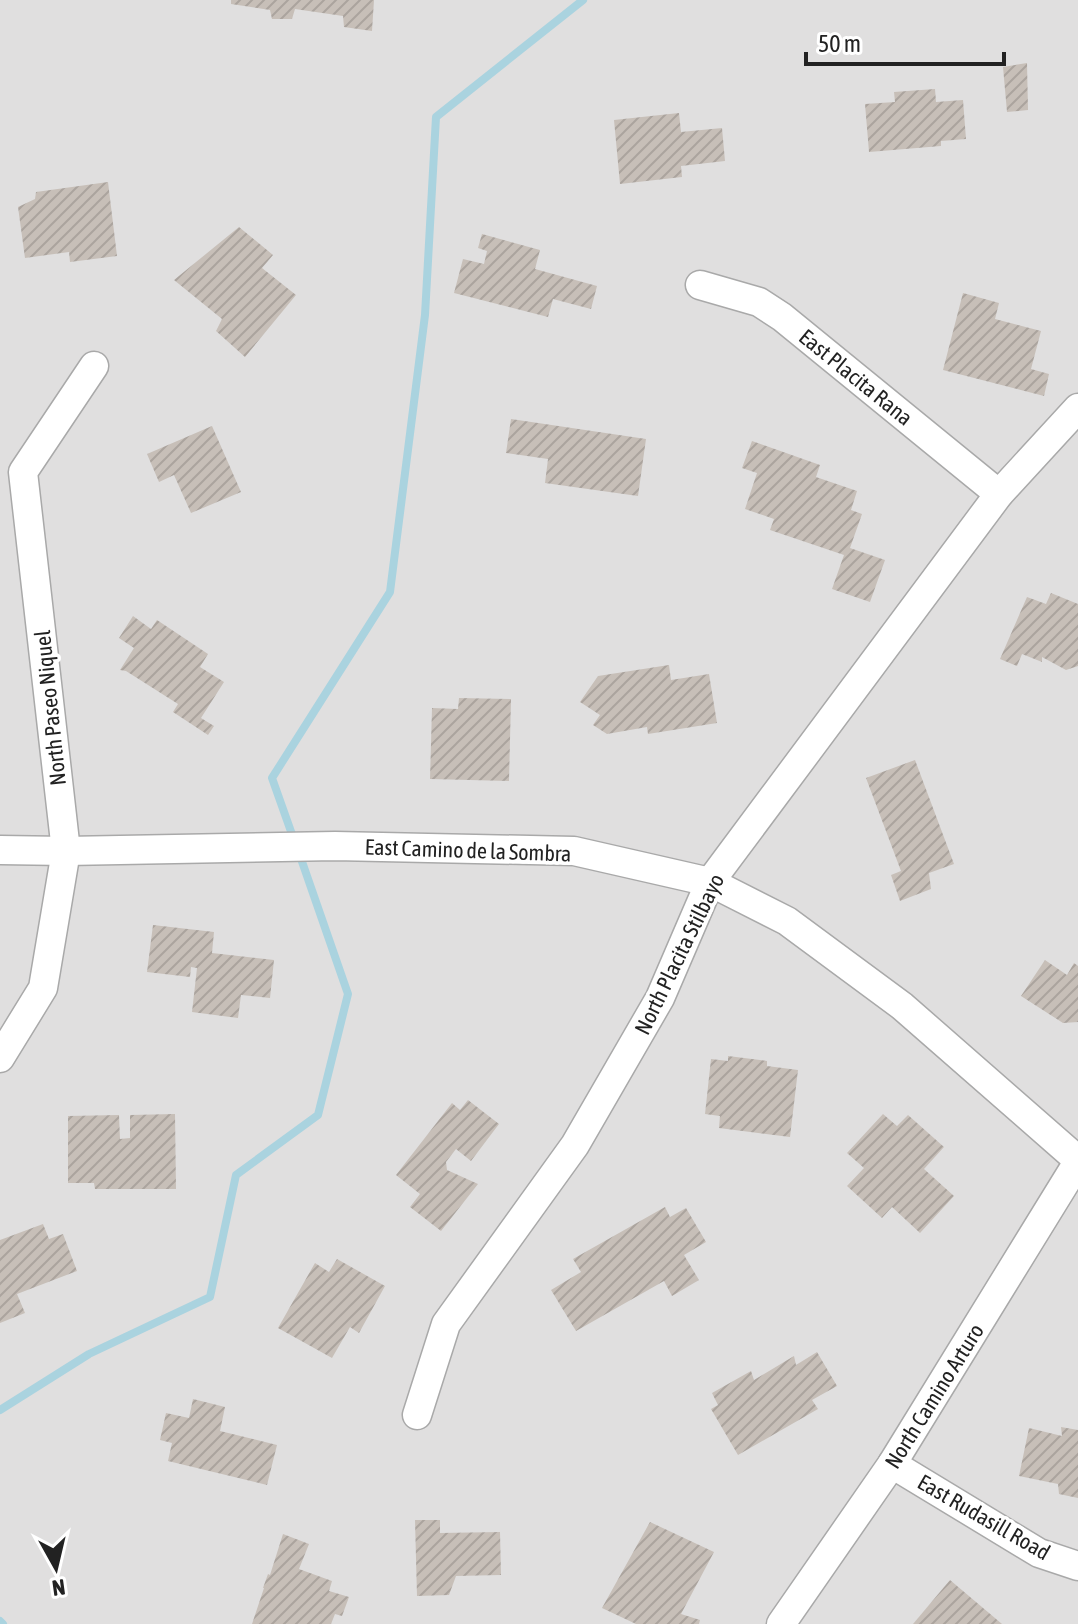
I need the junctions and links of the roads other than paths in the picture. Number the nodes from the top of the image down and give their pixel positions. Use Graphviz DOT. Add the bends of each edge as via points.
graph roads {
  1 [pos="700,285"];
  2 [pos="94,366"];
  3 [pos="1078,408"];
  4 [pos="999,494"];
  5 [pos="0,850"];
  6 [pos="66,851"];
  7 [pos="710,882"];
  8 [pos="0,1058"];
  9 [pos="1078,1161"];
  10 [pos="417,1415"];
  11 [pos="892,1464"];
  12 [pos="1078,1566"];
  13 [pos="781,1624"];
  1 -- 4 [label="street, East Placita Rana" via="759,302 782,317"];
  2 -- 6 [label="street, North Paseo Niquel" via="23,472"];
  3 -- 4 [label="street, North Placita Stilbayo"];
  4 -- 7 [label="street, North Placita Stilbayo"];
  5 -- 6 [label="street, East Camino de la Sombra"];
  6 -- 7 [label="street, East Camino de la Sombra" via="335,846 574,851"];
  6 -- 8 [label="street, North Paseo Niquel" via="43,988"];
  7 -- 9 [label="street, East Camino de la Sombra" via="787,921 902,1006"];
  7 -- 10 [label="street, North Placita Stilbayo" via="660,998 575,1145 446,1324"];
  9 -- 11 [label="street, North Camino Arturo"];
  11 -- 12 [label="street, East Rudasill Road" via="1039,1553"];
  11 -- 13 [label="street, North Camino Arturo"];
}
